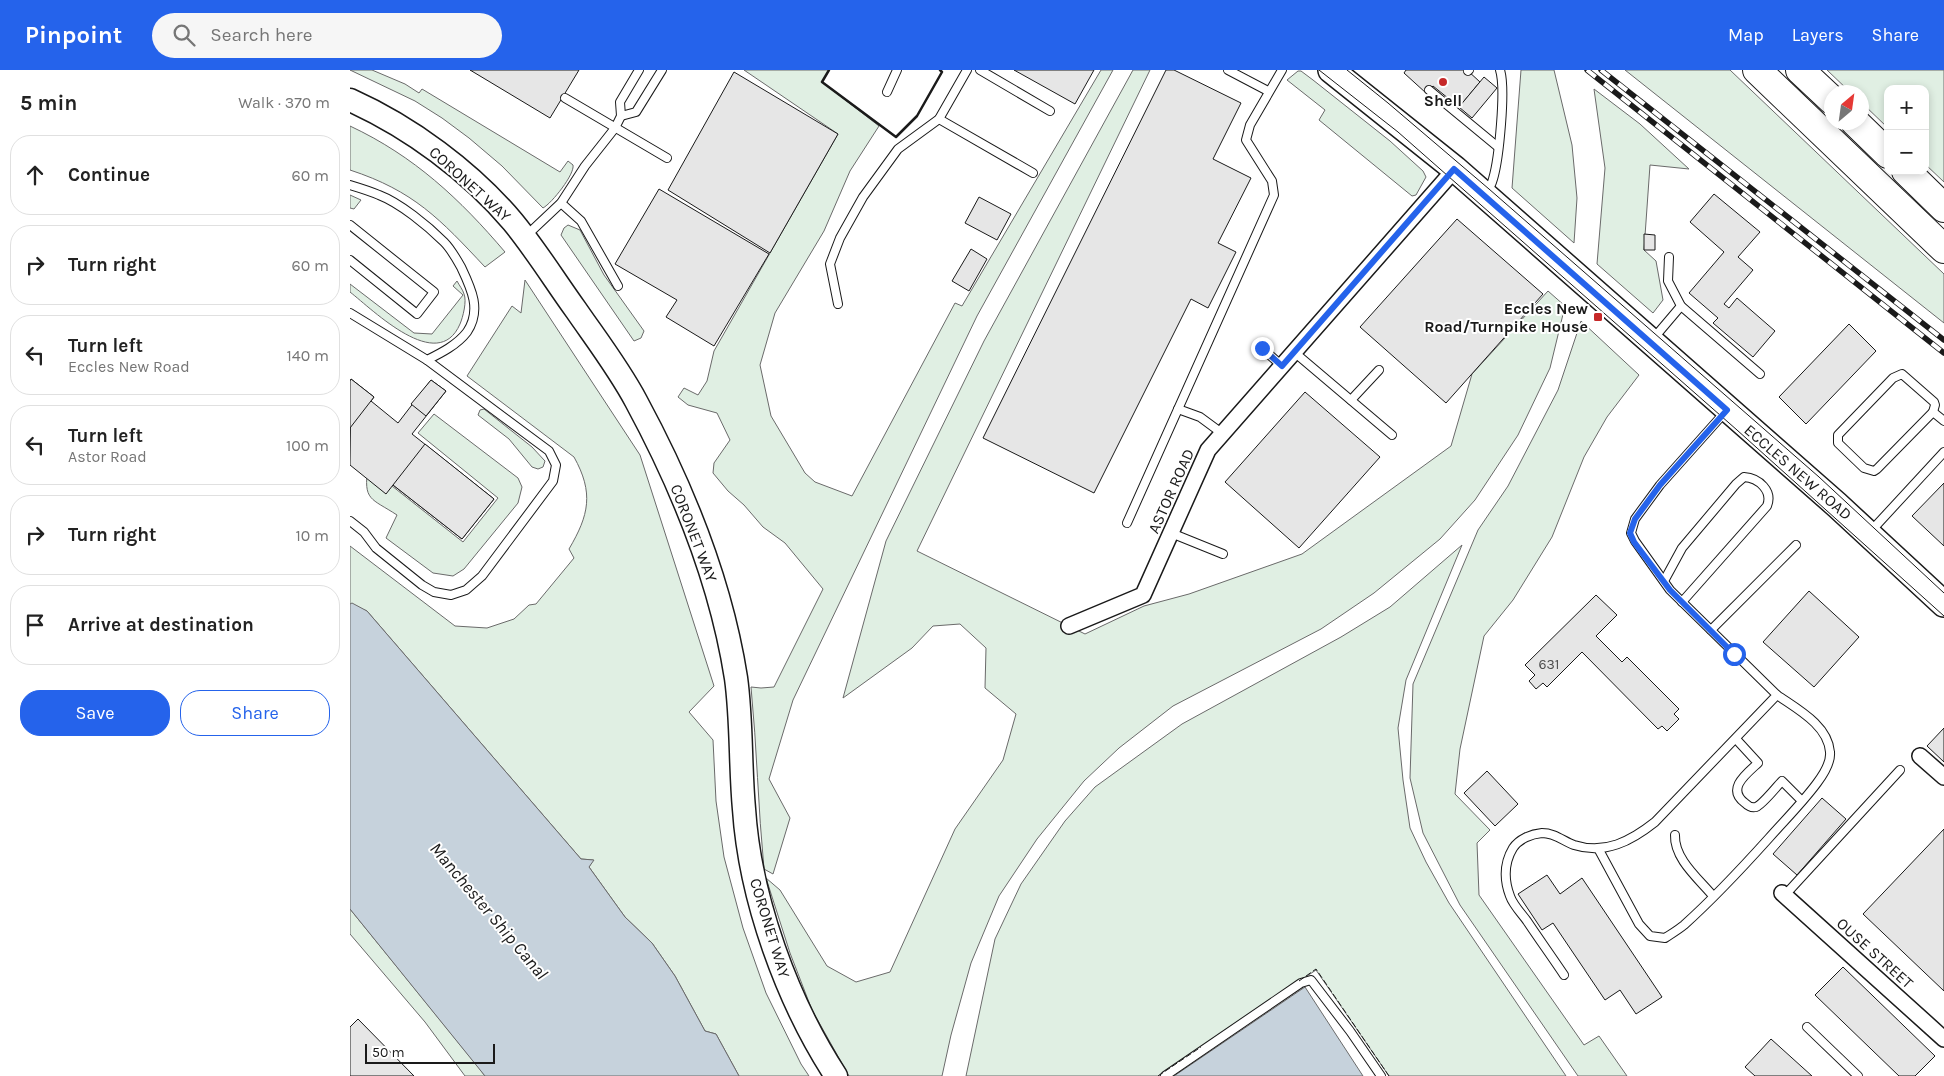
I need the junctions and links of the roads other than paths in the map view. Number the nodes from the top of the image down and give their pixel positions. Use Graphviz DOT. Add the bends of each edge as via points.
graph roads {
  1 [pos="639,70"];
  2 [pos="662,70"];
  3 [pos="897,70"];
  4 [pos="967,70"];
  5 [pos="980,70"];
  6 [pos="1228,70"];
  7 [pos="1282,70"];
  8 [pos="1331,70"];
  9 [pos="1500,70"];
  10 [pos="1757,70"];
  11 [pos="1800,70"];
  12 [pos="1268,90"];
  13 [pos="1429,90"];
  14 [pos="886,92"];
  15 [pos="1824,92"];
  16 [pos="565,98"];
  17 [pos="350,100"];
  18 [pos="1050,111"];
  19 [pos="621,116"];
  20 [pos="939,119"];
  21 [pos="615,128"];
  22 [pos="1863,130"];
  23 [pos="1498,147"];
  24 [pos="1884,150"];
  25 [pos="667,158"];
  26 [pos="1454,169"];
  27 [pos="1033,173"];
  28 [pos="1910,175"];
  29 [pos="350,185"];
  30 [pos="1485,196"];
  31 [pos="561,202"];
  32 [pos="1944,208"];
  33 [pos="350,224"];
  34 [pos="525,238"];
  35 [pos="1944,249"];
  36 [pos="1669,258"];
  37 [pos="350,260"];
  38 [pos="618,286"];
  39 [pos="838,304"];
  40 [pos="1681,306"];
  41 [pos="350,313"];
  42 [pos="1650,343"];
  43 [pos="1262,348"];
  44 [pos="1294,352"];
  45 [pos="427,360"];
  46 [pos="1282,366"];
  47 [pos="1379,370"];
  48 [pos="1760,374"];
  49 [pos="1352,400"];
  50 [pos="1178,409"];
  51 [pos="1727,410"];
  52 [pos="1933,412"];
  53 [pos="1944,421"];
  54 [pos="1223,434"];
  55 [pos="1392,435"];
  56 [pos="1943,456"];
  57 [pos="350,521"];
  58 [pos="1127,523"];
  59 [pos="1171,533"];
  60 [pos="1868,534"];
  61 [pos="1796,545"];
  62 [pos="1223,554"];
  63 [pos="1664,581"];
  64 [pos="1682,602"];
  65 [pos="1944,604"];
  66 [pos="1069,626"];
  67 [pos="1711,630"];
  68 [pos="1777,695"];
  69 [pos="1736,739"];
  70 [pos="1920,756"];
  71 [pos="1900,770"];
  72 [pos="1944,777"];
  73 [pos="1802,801"];
  74 [pos="1675,835"];
  75 [pos="1598,850"];
  76 [pos="1784,894"];
  77 [pos="1713,896"];
  78 [pos="1564,975"];
  79 [pos="1806,1027"];
  80 [pos="1944,1039"];
  81 [pos="836,1076"];
  82 [pos="1165,1076"];
  83 [pos="1381,1076"];
  84 [pos="1858,1076"];
  1 -- 19 [label="lane" via="620,102"];
  2 -- 19 [label="lane" via="636,112"];
  3 -- 14 [label="lane"];
  4 -- 20 [label="lane"];
  5 -- 18 [label="lane"];
  6 -- 12 [label="lane"];
  7 -- 12 [label="lane"];
  8 -- 26 [label="main road, ECCLES NEW ROAD"];
  9 -- 23 [label="lane" via="1503,78"];
  10 -- 35 [label="highway"];
  11 -- 15 [label="highway"];
  12 -- 50 [label="lane" via="1250,124 1246,140 1272,181 1274,195"];
  13 -- 23 [label="lane"];
  16 -- 21 [label="lane"];
  17 -- 34 [label="street, CORONET WAY" via="386,116 422,140 481,190"];
  19 -- 21 [label="lane"];
  20 -- 27 [label="lane"];
  20 -- 39 [label="lane" via="898,149 863,196 840,238 830,264"];
  21 -- 25 [label="lane"];
  21 -- 31 [label="lane"];
  22 -- 24 [label="highway"];
  23 -- 30 [label="lane" via="1493,179"];
  26 -- 30 [label="main road, ECCLES NEW ROAD"];
  26 -- 44 [label="street, ASTOR ROAD"];
  28 -- 32 [label="highway"];
  29 -- 45 [label="lane" via="380,195 444,242 471,288 475,308 468,331 451,347"];
  30 -- 42 [label="main road, ECCLES NEW ROAD"];
  31 -- 34 [label="lane"];
  31 -- 38 [label="lane" via="581,221"];
  33 -- 37 [label="lane" via="434,292 417,314"];
  34 -- 81 [label="street, CORONET WAY" via="635,399 696,534 719,598 736,680 744,811 754,880 788,986 810,1034"];
  36 -- 40 [label="lane" via="1668,281"];
  40 -- 42 [label="lane"];
  40 -- 48 [label="lane"];
  41 -- 45 [label="lane"];
  42 -- 51 [label="main road, ECCLES NEW ROAD"];
  43 -- 46 [label="lane"];
  44 -- 46 [label="street, ASTOR ROAD"];
  44 -- 49 [label="lane"];
  45 -- 57 [label="lane" via="549,451 556,465 553,481 482,576 466,590 451,595 434,592 422,585 376,548"];
  46 -- 54 [label="street, ASTOR ROAD"];
  47 -- 49 [label="lane"];
  49 -- 55 [label="lane"];
  50 -- 54 [label="lane" via="1200,417"];
  50 -- 58 [label="lane"];
  51 -- 60 [label="main road, ECCLES NEW ROAD"];
  51 -- 63 [label="lane" via="1660,485 1635,519 1630,533 1634,542"];
  52 -- 52 [label="lane" via="1874,471 1864,468 1838,443 1842,430 1897,375 1906,377 1934,402"];
  52 -- 53 [label="lane"];
  54 -- 59 [label="street, ASTOR ROAD" via="1208,450"];
  56 -- 60 [label="lane"];
  59 -- 62 [label="lane"];
  59 -- 66 [label="street, ASTOR ROAD" via="1142,595"];
  60 -- 65 [label="main road, ECCLES NEW ROAD"];
  61 -- 67 [label="lane"];
  63 -- 64 [label="lane"];
  63 -- 64 [label="lane" via="1682,548 1736,484 1744,477 1764,487 1770,499 1767,506"];
  64 -- 67 [label="lane"];
  67 -- 68 [label="lane"];
  68 -- 69 [label="lane"];
  68 -- 73 [label="lane" via="1808,717 1829,742 1831,754 1828,765"];
  69 -- 73 [label="lane" via="1758,763 1736,789 1746,804 1758,806 1782,781"];
  69 -- 75 [label="lane" via="1638,836"];
  70 -- 72 [label="street"];
  71 -- 76 [label="lane"];
  73 -- 77 [label="lane"];
  74 -- 77 [label="lane" via="1680,858"];
  75 -- 77 [label="lane" via="1638,924 1650,936 1665,938"];
  75 -- 78 [label="lane" via="1572,844 1554,834 1533,834 1514,846 1508,857 1506,880 1510,898"];
  76 -- 80 [label="street, OUSE STREET"];
  79 -- 84 [label="lane"];
  82 -- 83 [label="lane" via="1300,983 1311,980"];
}
